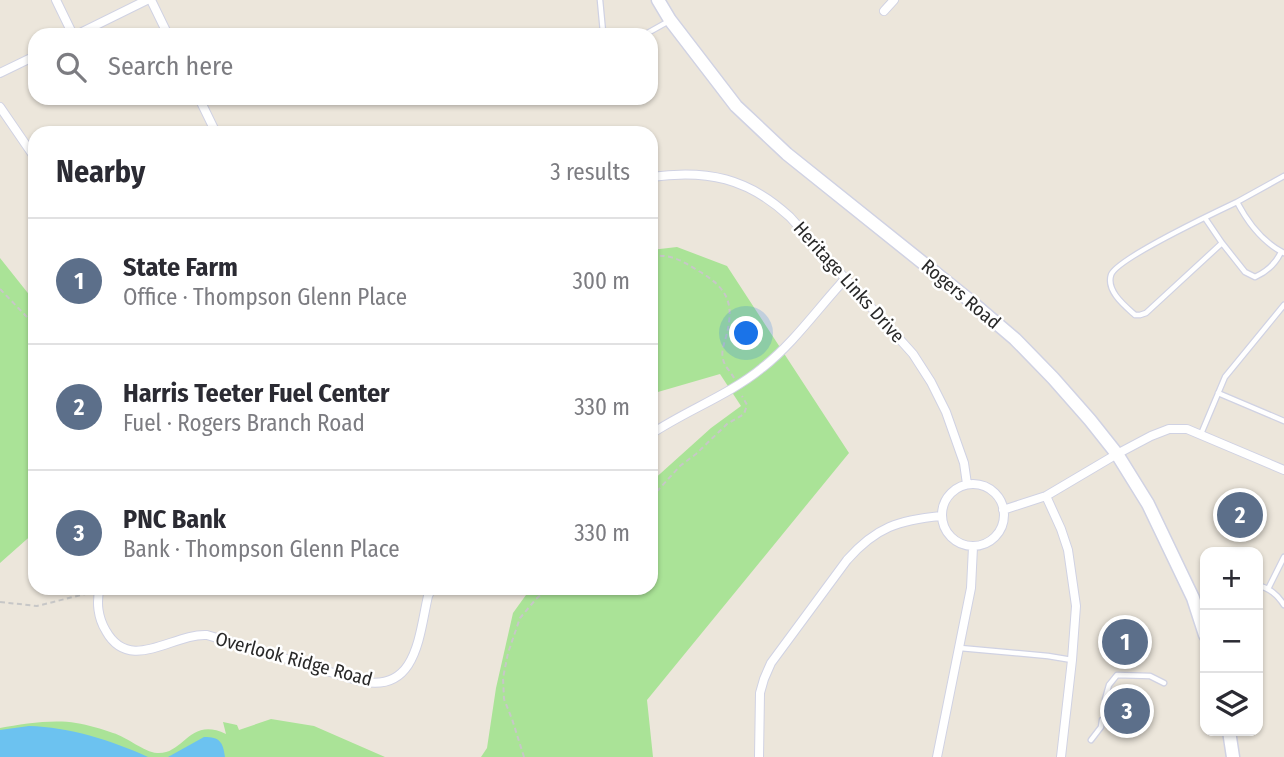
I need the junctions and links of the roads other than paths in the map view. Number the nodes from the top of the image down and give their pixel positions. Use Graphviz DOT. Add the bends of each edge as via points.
graph roads {
  1 [pos="55,0"];
  2 [pos="149,0"];
  3 [pos="600,0"];
  4 [pos="658,0"];
  5 [pos="894,0"];
  6 [pos="884,11"];
  7 [pos="670,20"];
  8 [pos="71,28"];
  9 [pos="90,28"];
  10 [pos="164,28"];
  11 [pos="603,28"];
  12 [pos="656,28"];
  13 [pos="28,60"];
  14 [pos="0,74"];
  15 [pos="202,105"];
  16 [pos="0,107"];
  17 [pos="213,126"];
  18 [pos="28,148"];
  19 [pos="658,176"];
  20 [pos="1284,176"];
  21 [pos="1237,202"];
  22 [pos="1205,218"];
  23 [pos="1222,243"];
  24 [pos="1283,252"];
  25 [pos="846,278"];
  26 [pos="1284,305"];
  27 [pos="1218,393"];
  28 [pos="1284,421"];
  29 [pos="658,429"];
  30 [pos="1201,434"];
  31 [pos="1118,454"];
  32 [pos="1284,470"];
  33 [pos="967,485"];
  34 [pos="1046,496"];
  35 [pos="1003,510"];
  36 [pos="941,516"];
  37 [pos="973,547"];
  38 [pos="1284,557"];
  39 [pos="1263,587"];
  40 [pos="1268,589"];
  41 [pos="97,595"];
  42 [pos="428,595"];
  43 [pos="1199,597"];
  44 [pos="1284,605"];
  45 [pos="960,648"];
  46 [pos="1072,660"];
  47 [pos="1164,683"];
  48 [pos="1105,699"];
  49 [pos="1102,720"];
  50 [pos="1230,736"];
  51 [pos="1091,740"];
  52 [pos="759,757"];
  53 [pos="937,757"];
  54 [pos="1061,757"];
  55 [pos="1233,757"];
  1 -- 8 [label="street"];
  2 -- 9 [label="street"];
  2 -- 10 [label="street"];
  3 -- 11 [label="lane"];
  4 -- 7 [label="main road, Rogers Road"];
  5 -- 6 [label="street"];
  7 -- 12 [label="lane"];
  7 -- 31 [label="main road, Rogers Road" via="736,106 1015,340"];
  13 -- 14 [label="street"];
  15 -- 17 [label="street"];
  16 -- 18 [label="street"];
  19 -- 25 [label="street, Heritage Links Drive" via="711,175 759,193 790,217"];
  20 -- 21 [label="lane"];
  21 -- 22 [label="lane"];
  21 -- 24 [label="lane" via="1256,231"];
  22 -- 23 [label="lane"];
  22 -- 23 [label="lane" via="1123,261 1111,273 1113,291 1135,315 1146,313"];
  23 -- 24 [label="lane" via="1245,272 1255,277"];
  25 -- 29 [label="street" via="764,367"];
  25 -- 33 [label="street, Heritage Links Drive" via="913,354 931,382 964,463"];
  26 -- 27 [label="lane" via="1225,377"];
  27 -- 28 [label="lane"];
  27 -- 30 [label="lane"];
  30 -- 31 [label="street" via="1169,429"];
  30 -- 32 [label="street"];
  31 -- 34 [label="street"];
  31 -- 43 [label="main road, Rogers Road"];
  33 -- 35 [label="street" via="986,487"];
  33 -- 36 [label="street" via="948,495"];
  34 -- 35 [label="street"];
  34 -- 46 [label="street" via="1068,550 1076,606"];
  35 -- 37 [label="street" via="997,535"];
  36 -- 37 [label="street" via="954,541"];
  36 -- 52 [label="street" via="893,525 868,539 847,560 771,663 760,693"];
  37 -- 45 [label="street"];
  38 -- 40 [label="lane"];
  39 -- 40 [label="lane"];
  40 -- 44 [label="lane"];
  41 -- 42 [label="street, Overlook Ridge Road" via="105,630 117,645 130,650 145,651 192,635 207,635 379,683 395,679 411,661"];
  45 -- 46 [label="lane"];
  45 -- 53 [label="street"];
  46 -- 54 [label="street"];
  47 -- 48 [label="lane" via="1150,676 1117,675"];
  49 -- 51 [label="lane"];
  50 -- 55 [label="main road"];
}
